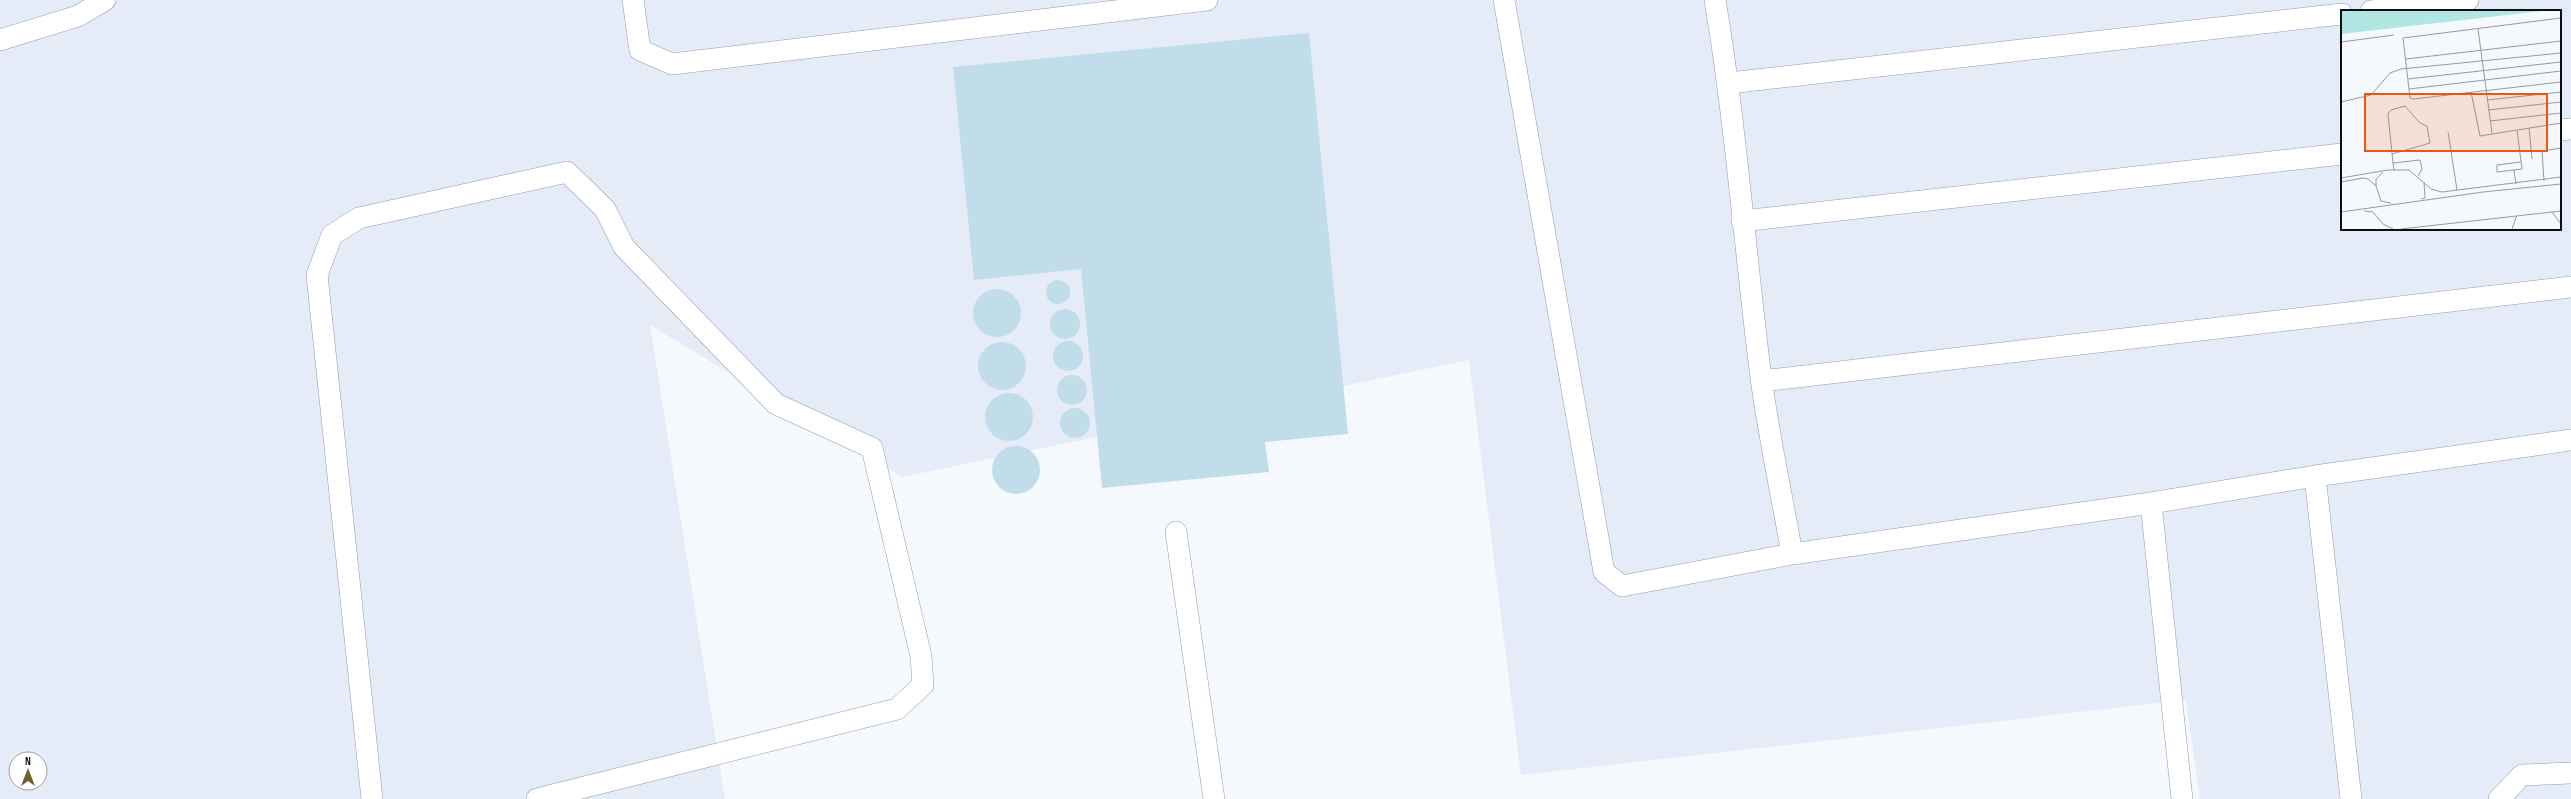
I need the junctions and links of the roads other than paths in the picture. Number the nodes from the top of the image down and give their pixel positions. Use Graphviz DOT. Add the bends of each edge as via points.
graph roads {
  1 [pos="104,0"];
  2 [pos="633,0"];
  3 [pos="1207,0"];
  4 [pos="1504,0"];
  5 [pos="1715,0"];
  6 [pos="2468,0"];
  7 [pos="2380,10"];
  8 [pos="2341,14"];
  9 [pos="0,40"];
  10 [pos="1729,84"];
  11 [pos="2571,128"];
  12 [pos="2561,130"];
  13 [pos="2341,154"];
  14 [pos="1742,221"];
  15 [pos="2571,287"];
  16 [pos="1762,381"];
  17 [pos="2571,440"];
  18 [pos="2315,476"];
  19 [pos="2151,503"];
  20 [pos="1176,532"];
  21 [pos="1792,554"];
  22 [pos="2571,773"];
  23 [pos="372,799"];
  24 [pos="537,799"];
  25 [pos="1214,799"];
  26 [pos="2182,799"];
  27 [pos="2351,799"];
  28 [pos="2500,799"];
  1 -- 9 [label="lane" via="78,16"];
  2 -- 3 [label="lane" via="640,50 672,64"];
  4 -- 21 [label="lane" via="1604,572 1622,586"];
  5 -- 10 [label="lane"];
  6 -- 7 [label="lane"];
  8 -- 10 [label="lane"];
  10 -- 14 [label="lane"];
  11 -- 12 [label="lane"];
  13 -- 14 [label="lane"];
  14 -- 16 [label="lane"];
  15 -- 16 [label="lane"];
  16 -- 21 [label="lane"];
  17 -- 18 [label="lane"];
  18 -- 19 [label="lane"];
  18 -- 27 [label="lane"];
  19 -- 21 [label="lane"];
  19 -- 26 [label="lane"];
  20 -- 25 [label="lane"];
  22 -- 28 [label="lane" via="2522,775"];
  23 -- 24 [label="lane" via="317,275 332,235 359,218 567,172 605,209 624,247 776,404 872,448 921,656 923,685 897,709"];
}
